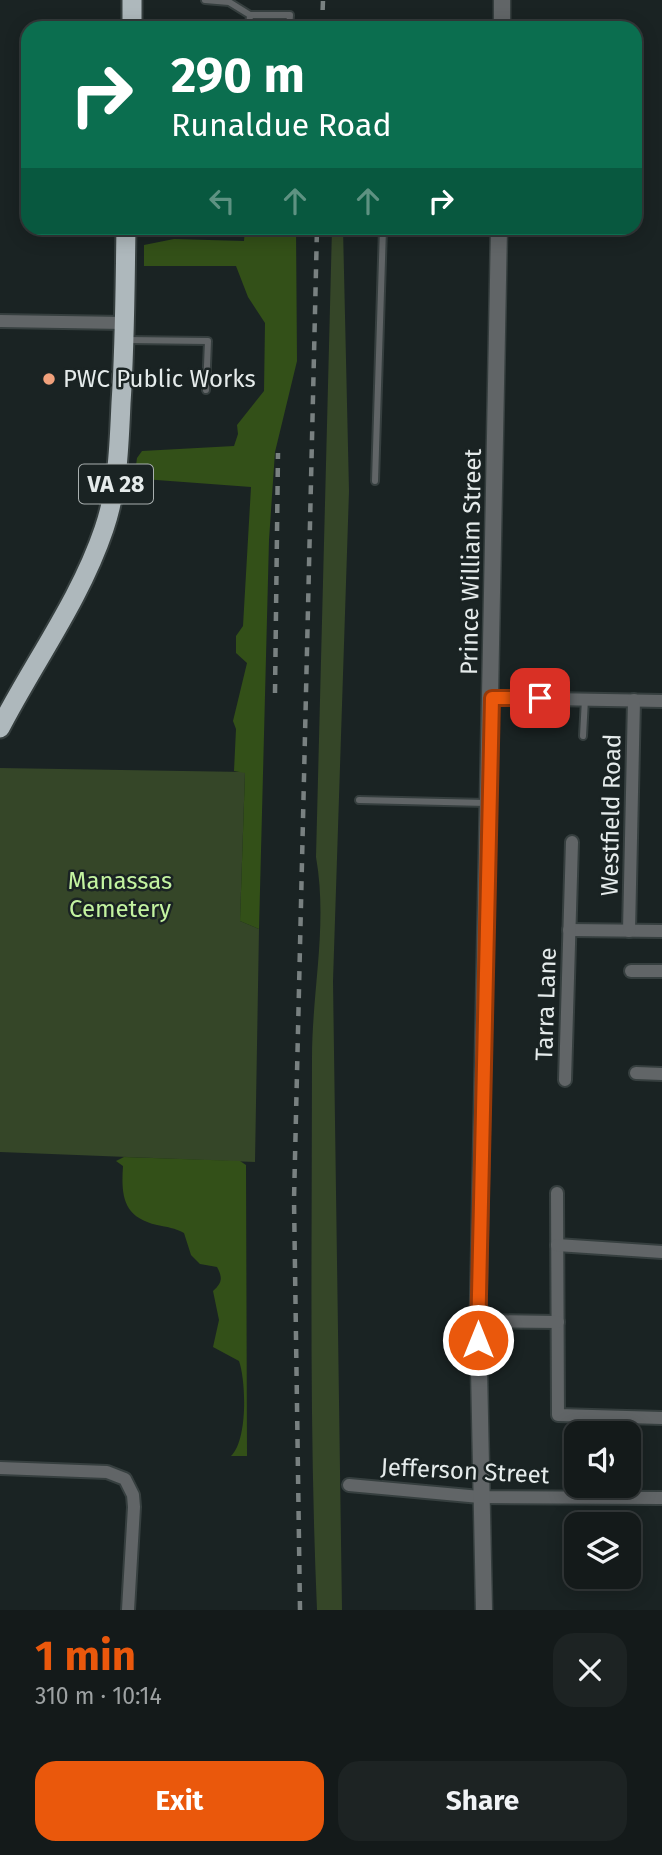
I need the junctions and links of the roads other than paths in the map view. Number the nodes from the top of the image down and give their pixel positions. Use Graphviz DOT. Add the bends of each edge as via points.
graph roads {
  1 [pos="132,0"];
  2 [pos="205,0"];
  3 [pos="502,0"];
  4 [pos="250,15"];
  5 [pos="132,21"];
  6 [pos="250,21"];
  7 [pos="290,21"];
  8 [pos="502,21"];
  9 [pos="127,235"];
  10 [pos="383,235"];
  11 [pos="499,235"];
  12 [pos="0,321"];
  13 [pos="125,332"];
  14 [pos="206,390"];
  15 [pos="375,481"];
  16 [pos="492,698"];
  17 [pos="585,699"];
  18 [pos="634,700"];
  19 [pos="662,701"];
  20 [pos="2,720"];
  21 [pos="583,736"];
  22 [pos="359,800"];
  23 [pos="489,803"];
  24 [pos="572,842"];
  25 [pos="569,930"];
  26 [pos="629,931"];
  27 [pos="662,932"];
  28 [pos="631,971"];
  29 [pos="662,971"];
  30 [pos="636,1073"];
  31 [pos="662,1074"];
  32 [pos="565,1080"];
  33 [pos="557,1193"];
  34 [pos="557,1245"];
  35 [pos="662,1252"];
  36 [pos="478,1321"];
  37 [pos="558,1322"];
  38 [pos="662,1418"];
  39 [pos="0,1468"];
  40 [pos="349,1485"];
  41 [pos="480,1497"];
  42 [pos="662,1498"];
  43 [pos="128,1610"];
  44 [pos="484,1610"];
  1 -- 5 [label="highway"];
  2 -- 4 [label="lane" via="229,2"];
  3 -- 8 [label="street"];
  4 -- 6 [label="lane"];
  4 -- 7 [label="lane" via="290,15"];
  9 -- 13 [label="highway, VA 28"];
  10 -- 15 [label="lane"];
  11 -- 16 [label="street, Prince William Street"];
  12 -- 13 [label="street"];
  13 -- 14 [label="lane" via="208,341"];
  13 -- 20 [label="highway, VA 28" via="119,469 104,530 80,585"];
  16 -- 17 [label="street"];
  16 -- 23 [label="street, Prince William Street"];
  17 -- 18 [label="street"];
  17 -- 21 [label="lane"];
  18 -- 19 [label="street"];
  18 -- 26 [label="street, Westfield Road"];
  22 -- 23 [label="lane"];
  23 -- 36 [label="street, Prince William Street"];
  24 -- 25 [label="street, Tarra Lane"];
  25 -- 26 [label="street, Tarra Lane"];
  25 -- 32 [label="street, Tarra Lane"];
  26 -- 27 [label="street, Tarra Lane"];
  28 -- 29 [label="street"];
  30 -- 31 [label="street"];
  33 -- 34 [label="street"];
  34 -- 35 [label="street"];
  34 -- 37 [label="street"];
  36 -- 37 [label="street"];
  36 -- 41 [label="street, Prince William Street"];
  37 -- 38 [label="street" via="558,1415"];
  39 -- 43 [label="street" via="107,1472 125,1479 134,1507"];
  40 -- 41 [label="street, Jefferson Street"];
  41 -- 42 [label="street, Jefferson Street"];
  41 -- 44 [label="street, Prince William Street"];
}
